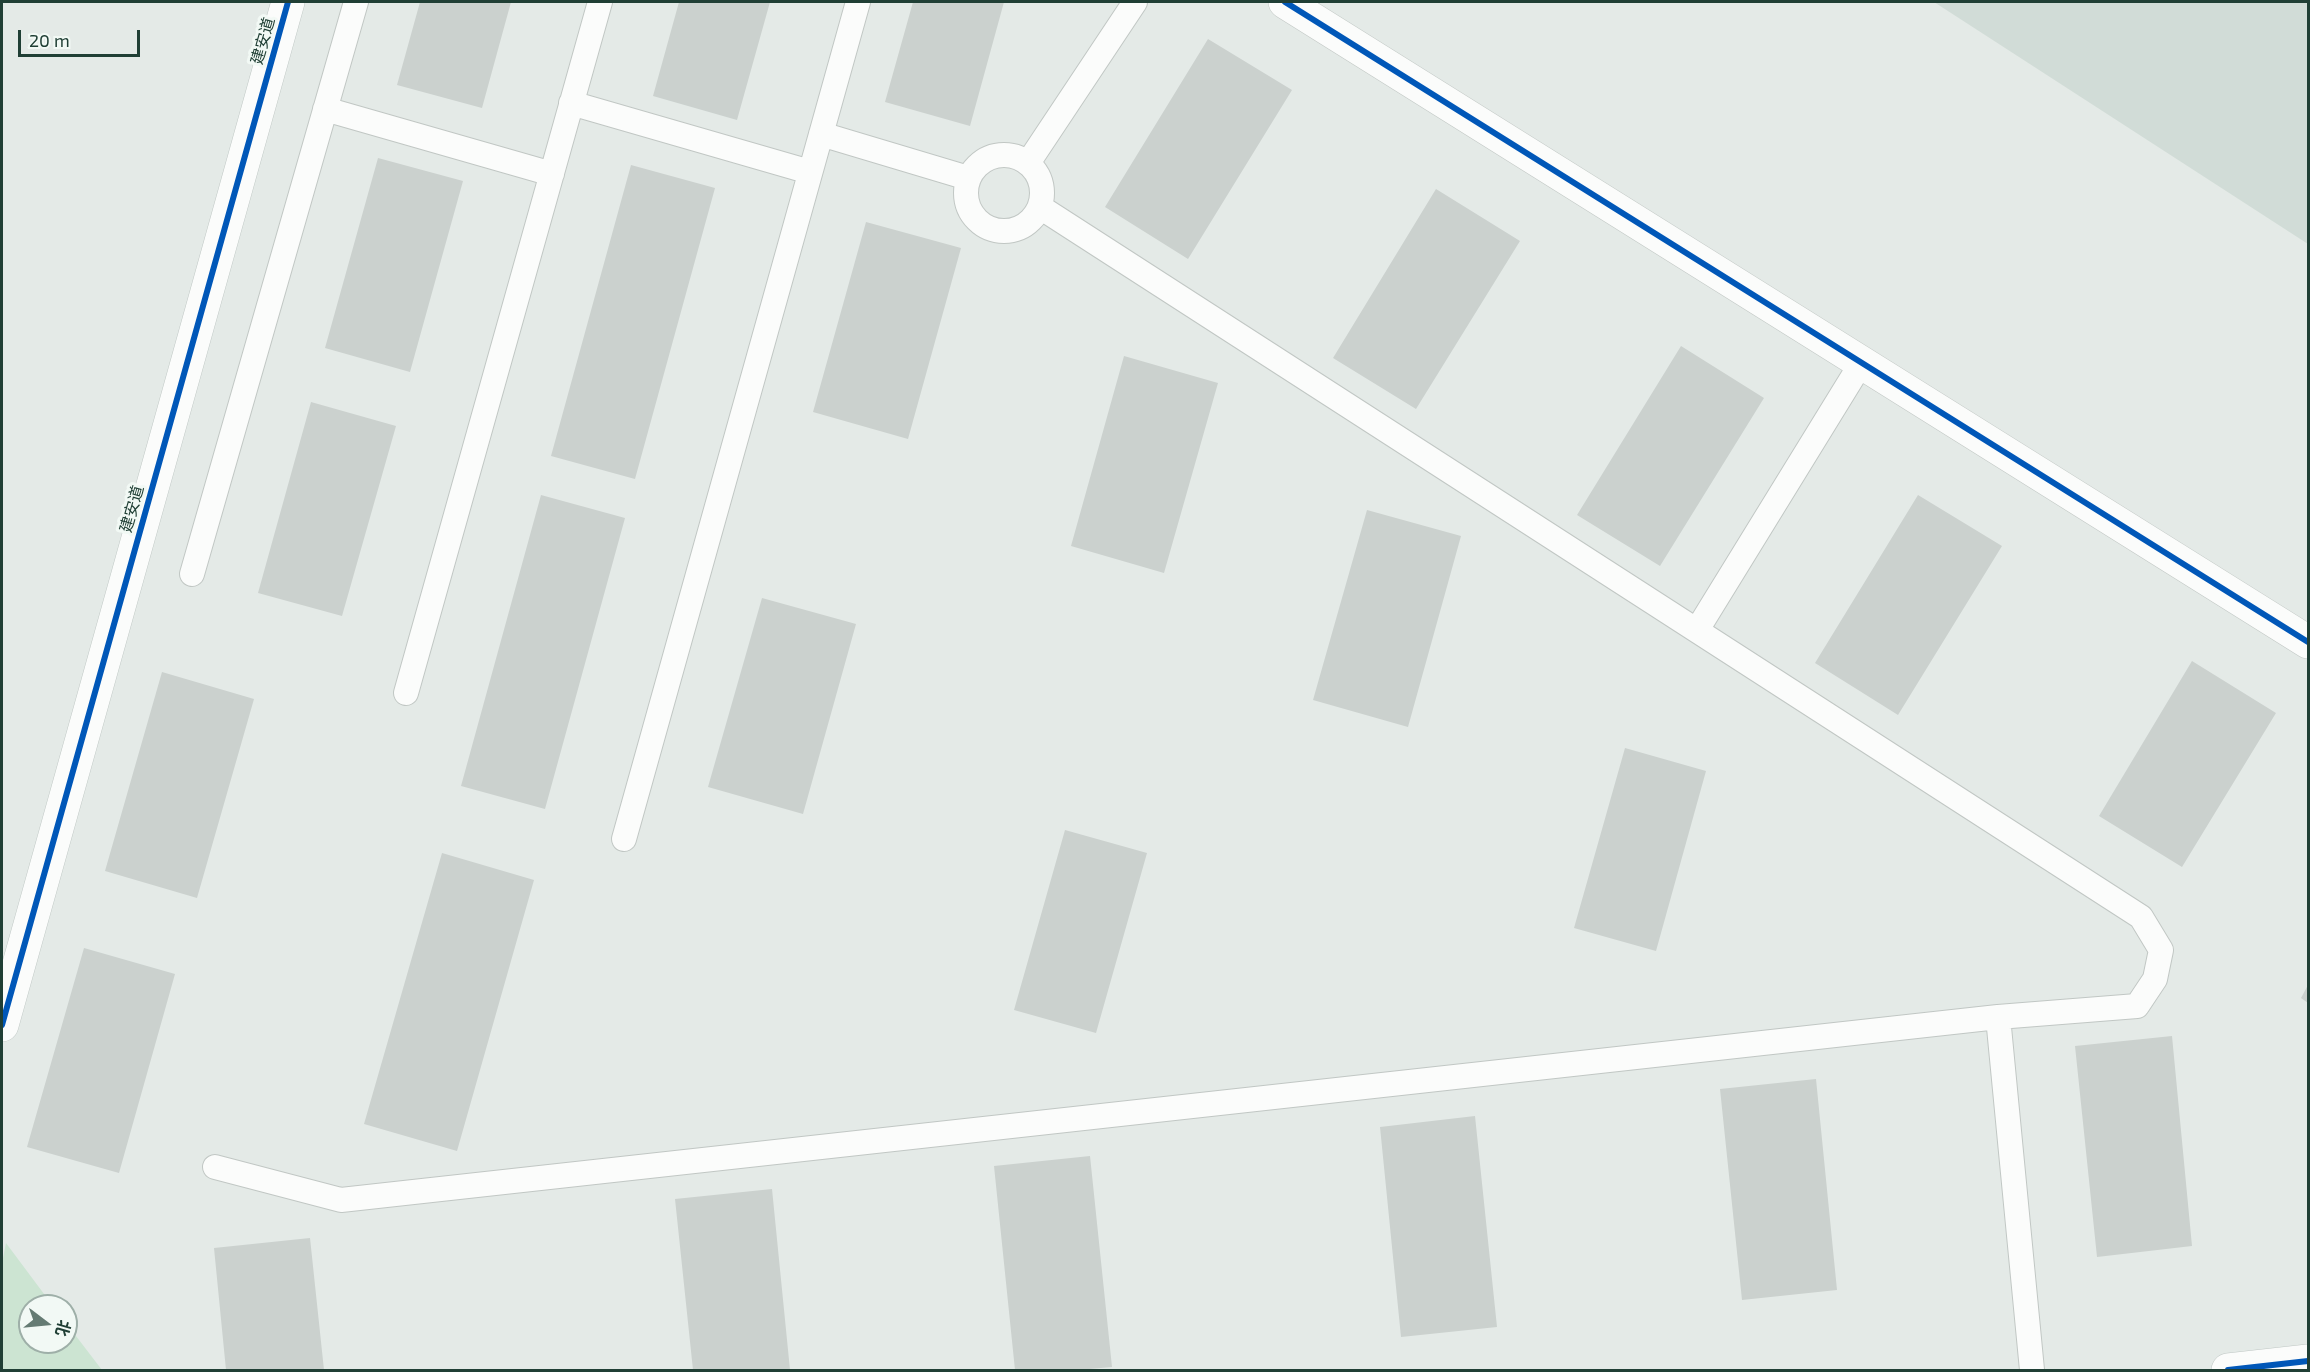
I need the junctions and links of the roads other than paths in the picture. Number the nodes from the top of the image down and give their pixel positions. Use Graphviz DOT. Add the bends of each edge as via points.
graph roads {
  1 [pos="288,2"];
  2 [pos="356,2"];
  3 [pos="600,2"];
  4 [pos="858,2"];
  5 [pos="1135,2"];
  6 [pos="1284,2"];
  7 [pos="571,103"];
  8 [pos="326,109"];
  9 [pos="821,134"];
  10 [pos="1028,163"];
  11 [pos="810,172"];
  12 [pos="552,174"];
  13 [pos="968,178"];
  14 [pos="1040,207"];
  15 [pos="1862,362"];
  16 [pos="192,574"];
  17 [pos="1697,630"];
  18 [pos="2308,642"];
  19 [pos="406,693"];
  20 [pos="624,839"];
  21 [pos="1998,1017"];
  22 [pos="2,1024"];
  23 [pos="215,1167"];
  24 [pos="2308,1361"];
  25 [pos="2032,1371"];
  26 [pos="2228,1371"];
  1 -- 22 [label="street, 建安道"];
  2 -- 8 [label="lane"];
  3 -- 7 [label="lane"];
  4 -- 9 [label="lane"];
  5 -- 10 [label="lane"];
  6 -- 15 [label="street"];
  7 -- 11 [label="lane"];
  7 -- 12 [label="lane"];
  8 -- 12 [label="lane"];
  8 -- 16 [label="lane"];
  9 -- 11 [label="lane"];
  9 -- 13 [label="lane"];
  10 -- 13 [label="lane" via="1006,154 994,156 984,160"];
  10 -- 14 [label="lane" via="1041,183"];
  11 -- 20 [label="lane"];
  12 -- 19 [label="lane"];
  13 -- 14 [label="lane" via="967,202 971,213 990,229 1014,231 1025,226"];
  14 -- 17 [label="lane"];
  15 -- 17 [label="lane"];
  15 -- 18 [label="street"];
  17 -- 21 [label="lane" via="2141,916 2161,950 2155,979 2137,1006"];
  21 -- 23 [label="lane" via="341,1200"];
  21 -- 25 [label="lane"];
  24 -- 26 [label="street"];
}
